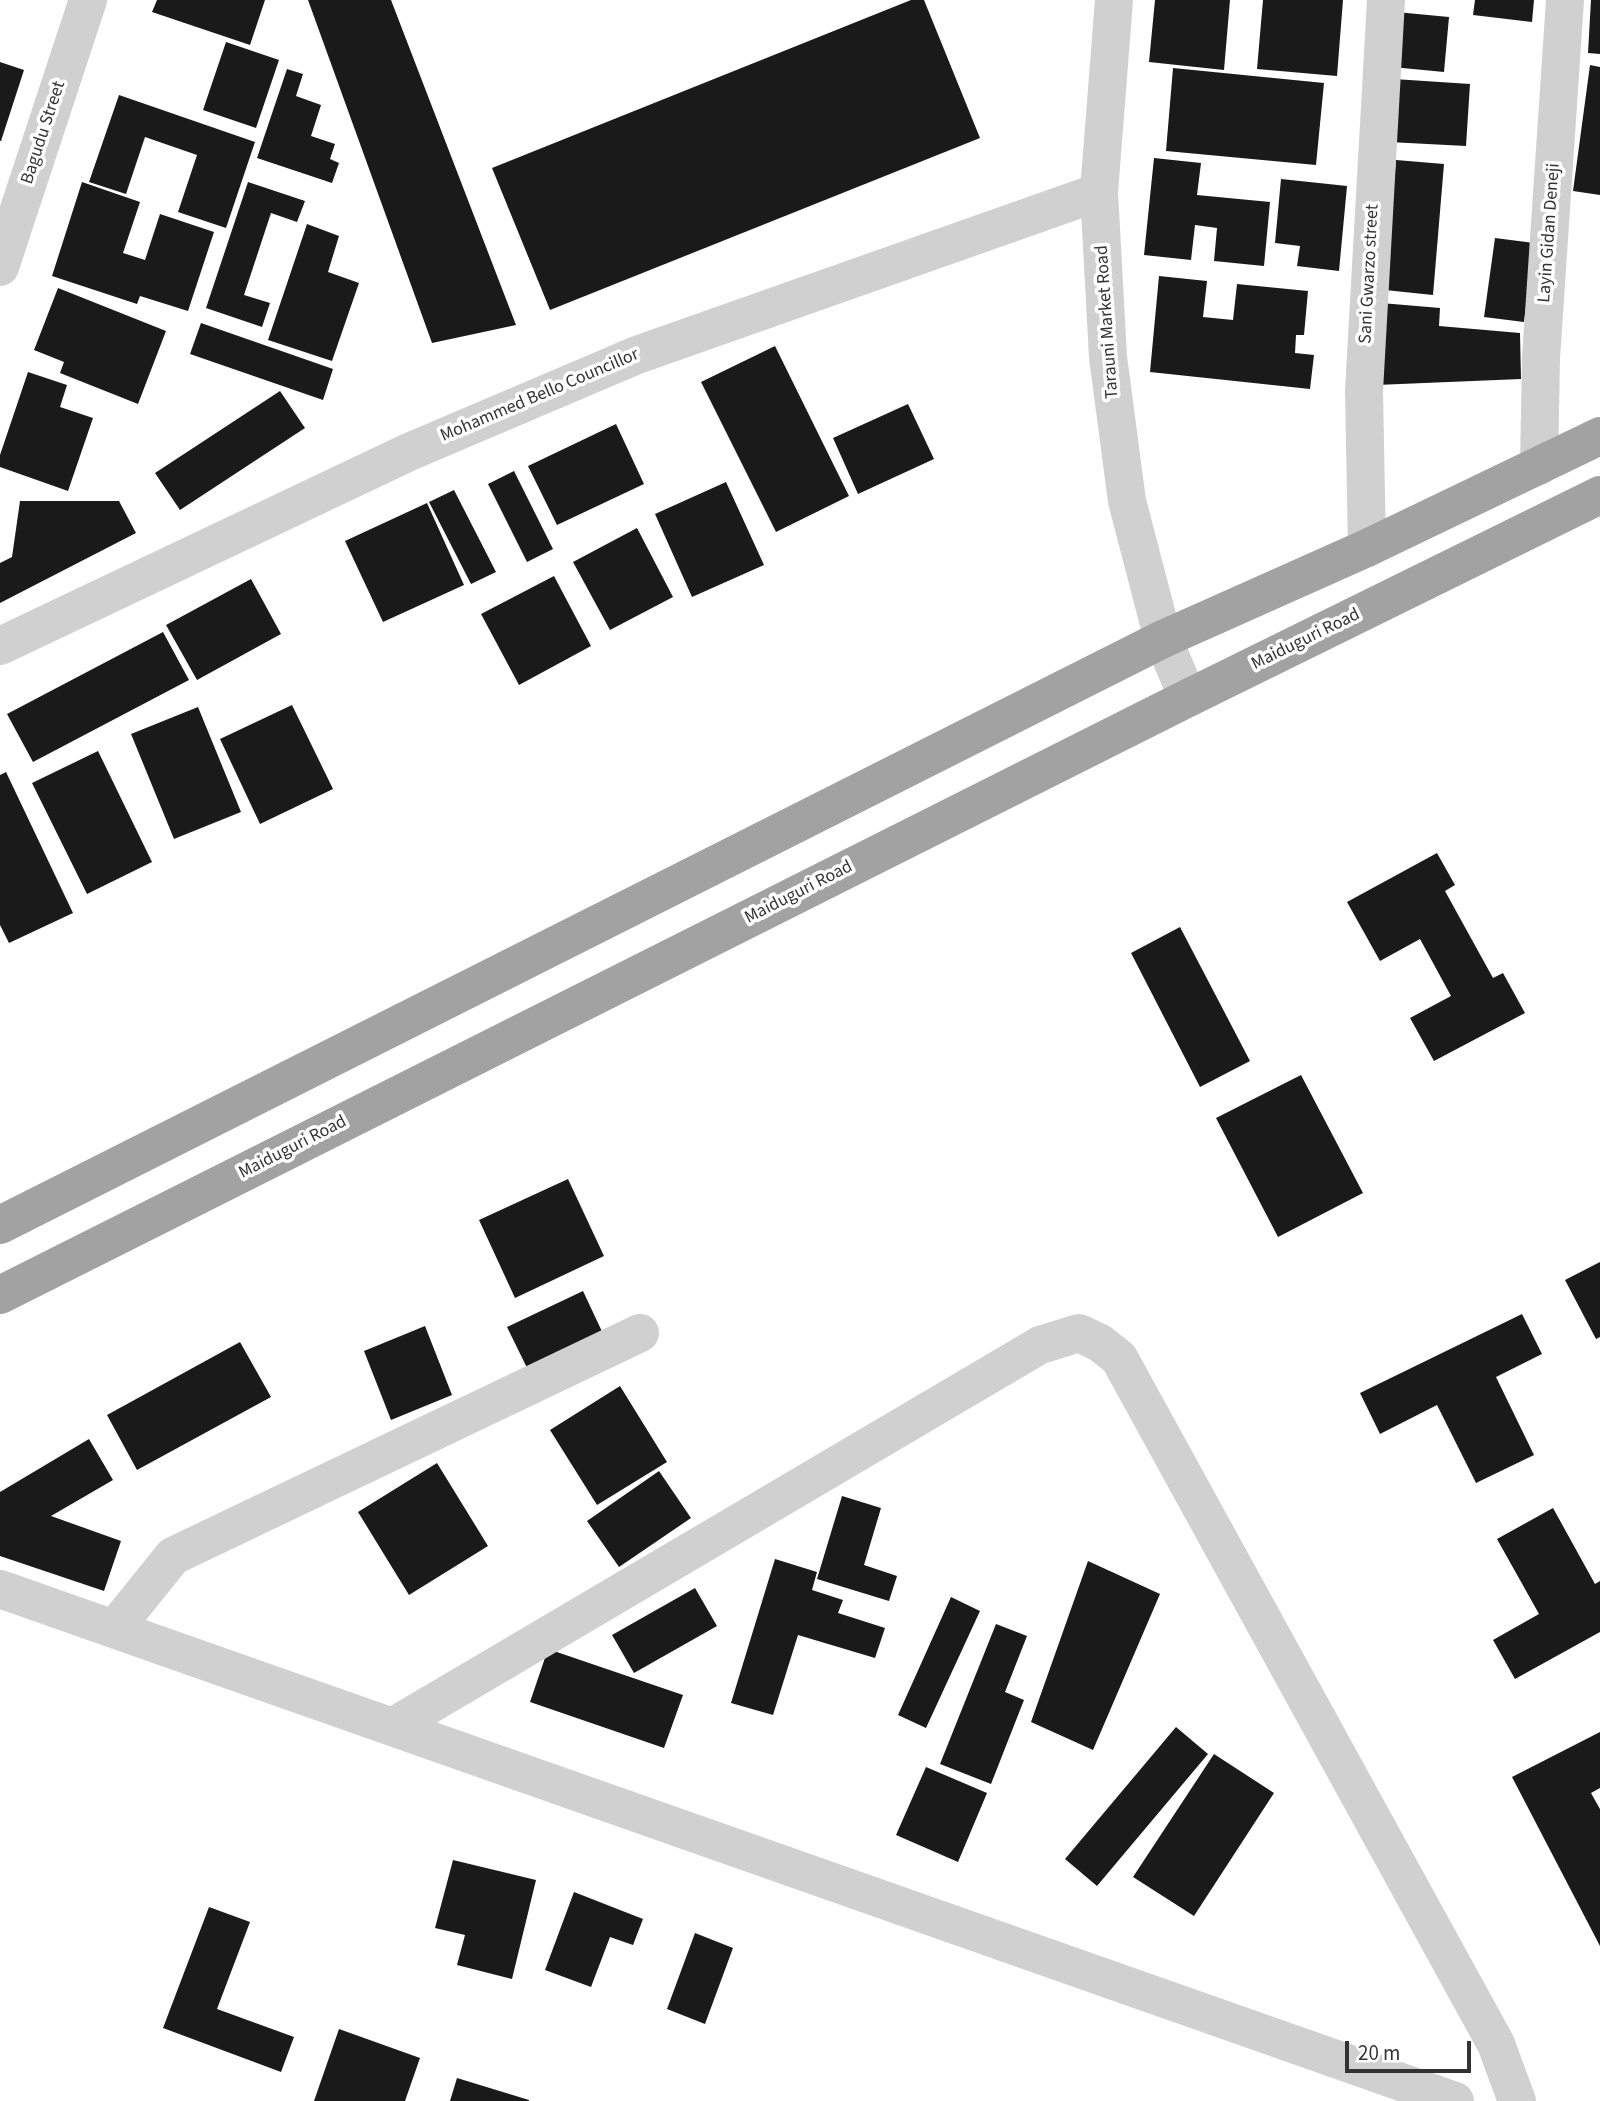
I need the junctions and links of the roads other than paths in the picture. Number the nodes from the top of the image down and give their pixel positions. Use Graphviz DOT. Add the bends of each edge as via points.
graph roads {
  1 [pos="88,0"];
  2 [pos="1114,0"];
  3 [pos="1386,0"];
  4 [pos="1565,0"];
  5 [pos="1099,192"];
  6 [pos="0,267"];
  7 [pos="1600,436"];
  8 [pos="1539,466"];
  9 [pos="1600,495"];
  10 [pos="1367,548"];
  11 [pos="1163,639"];
  12 [pos="0,646"];
  13 [pos="1188,698"];
  14 [pos="0,1226"];
  15 [pos="0,1295"];
  16 [pos="640,1333"];
  17 [pos="0,1589"];
  18 [pos="115,1628"];
  19 [pos="392,1727"];
  20 [pos="1455,2101"];
  21 [pos="1517,2101"];
  1 -- 6 [label="street, Bagudu Street"];
  2 -- 5 [label="street, Tarauni Market Road"];
  3 -- 10 [label="street, Sani Gwarzo street" via="1364,391"];
  4 -- 8 [label="street, Layin Gidan Deneji" via="1541,358"];
  5 -- 11 [label="street, Tarauni Market Road" via="1108,357 1127,501"];
  5 -- 12 [label="street, Mohammed Bello Councillor" via="637,355 409,452"];
  7 -- 8 [label="highway"];
  8 -- 10 [label="highway"];
  9 -- 13 [label="highway, Maiduguri Road"];
  10 -- 11 [label="highway"];
  11 -- 13 [label="street, Tarauni Market Road"];
  11 -- 14 [label="highway"];
  13 -- 15 [label="highway, Maiduguri Road"];
  16 -- 18 [label="street" via="173,1556"];
  17 -- 18 [label="street"];
  18 -- 19 [label="street"];
  19 -- 20 [label="street"];
  19 -- 21 [label="street" via="1040,1345 1079,1333 1119,1358 1496,2044"];
}
